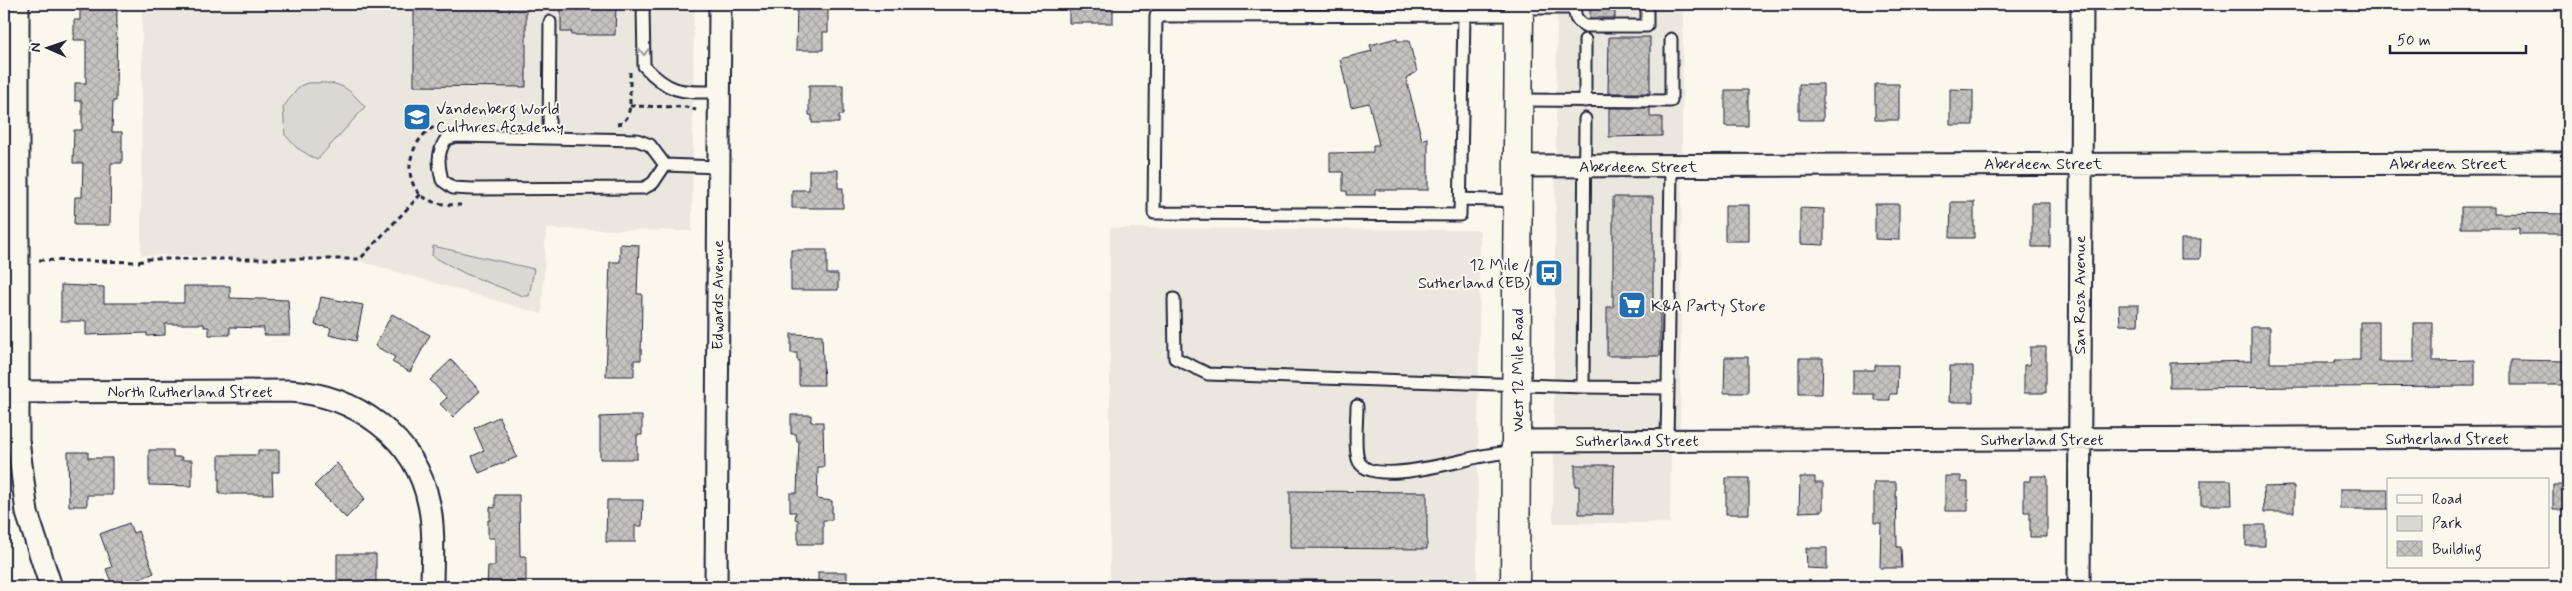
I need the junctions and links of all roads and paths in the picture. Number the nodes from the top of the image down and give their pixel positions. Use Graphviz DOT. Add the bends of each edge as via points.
graph roads {
  1 [pos="18,4"];
  2 [pos="643,4"];
  3 [pos="720,4"];
  4 [pos="1221,4"];
  5 [pos="1332,4"];
  6 [pos="1647,4"];
  7 [pos="2082,4"];
  8 [pos="1573,6"];
  9 [pos="1519,9"];
  10 [pos="1221,16"];
  11 [pos="1335,16"];
  12 [pos="1464,16"];
  13 [pos="550,22"];
  14 [pos="1671,39"];
  15 [pos="1585,40"];
  16 [pos="630,69"];
  17 [pos="719,92"];
  18 [pos="1519,100"];
  19 [pos="1585,101"];
  20 [pos="630,106"];
  21 [pos="696,110"];
  22 [pos="1585,119"];
  23 [pos="613,125"];
  24 [pos="10,130"];
  25 [pos="549,138"];
  26 [pos="2080,163"];
  27 [pos="2568,163"];
  28 [pos="665,165"];
  29 [pos="1518,166"];
  30 [pos="1584,166"];
  31 [pos="1671,166"];
  32 [pos="718,167"];
  33 [pos="422,194"];
  34 [pos="1461,199"];
  35 [pos="1518,201"];
  36 [pos="39,260"];
  37 [pos="1174,299"];
  38 [pos="1516,383"];
  39 [pos="1583,387"];
  40 [pos="1668,388"];
  41 [pos="10,392"];
  42 [pos="1357,406"];
  43 [pos="2568,437"];
  44 [pos="1667,440"];
  45 [pos="2079,440"];
  46 [pos="1516,446"];
  47 [pos="51,587"];
  48 [pos="432,587"];
  49 [pos="716,587"];
  50 [pos="1189,587"];
  51 [pos="1324,587"];
  52 [pos="1515,587"];
  53 [pos="2079,587"];
  1 -- 24 [label="street"];
  2 -- 17 [label="lane, one-way" via="644,66 660,83 682,92"];
  3 -- 17 [label="street, Edwards Avenue"];
  4 -- 10 [label="lane"];
  5 -- 11 [label="lane"];
  6 -- 8 [label="lane" via="1647,26 1584,26 1576,18"];
  7 -- 26 [label="street, San Rosa Avenue"];
  8 -- 9 [label="lane"];
  9 -- 12 [label="lane"];
  9 -- 18 [label="main road, West 12 Mile Road"];
  10 -- 11 [label="lane"];
  10 -- 34 [label="lane" via="1156,16 1154,213 1460,215"];
  11 -- 12 [label="lane"];
  12 -- 34 [label="lane"];
  13 -- 25 [label="lane"];
  14 -- 19 [label="lane" via="1671,101"];
  15 -- 19 [label="lane"];
  16 -- 20 [label="path"];
  17 -- 32 [label="street, Edwards Avenue"];
  18 -- 19 [label="lane"];
  18 -- 29 [label="main road, West 12 Mile Road"];
  20 -- 21 [label="path"];
  20 -- 23 [label="path" via="623,123"];
  22 -- 30 [label="lane"];
  24 -- 41 [label="street"];
  25 -- 28 [label="lane" via="637,140 650,145"];
  25 -- 28 [label="lane" via="456,136 446,139 438,165 442,180 453,188 472,189 644,188 653,183"];
  26 -- 27 [label="street, Aberdeen Street"];
  26 -- 31 [label="street, Aberdeen Street"];
  26 -- 45 [label="street, San Rosa Avenue"];
  28 -- 32 [label="lane"];
  29 -- 30 [label="street, Aberdeen Street"];
  29 -- 35 [label="main road, West 12 Mile Road"];
  30 -- 31 [label="street, Aberdeen Street"];
  30 -- 39 [label="lane"];
  31 -- 40 [label="lane"];
  32 -- 49 [label="street, Edwards Avenue"];
  33 -- 36 [label="path" via="360,259"];
  34 -- 35 [label="lane"];
  35 -- 38 [label="main road, West 12 Mile Road"];
  37 -- 38 [label="lane" via="1175,358 1208,374"];
  38 -- 39 [label="lane"];
  38 -- 46 [label="main road, West 12 Mile Road"];
  39 -- 40 [label="lane"];
  40 -- 44 [label="lane"];
  41 -- 47 [label="street" via="23,489 33,535"];
  41 -- 48 [label="street, North Rutherland Street" via="289,391 318,394 346,403 391,433 408,454 425,486 432,527"];
  42 -- 46 [label="lane" via="1358,460 1365,469 1379,472 1424,470"];
  43 -- 45 [label="street, Sutherland Street"];
  44 -- 45 [label="street, Sutherland Street"];
  44 -- 46 [label="street, Sutherland Street"];
  45 -- 53 [label="street, San Rosa Avenue"];
  46 -- 52 [label="main road, West 12 Mile Road"];
  50 -- 51 [label="lane"];
}
